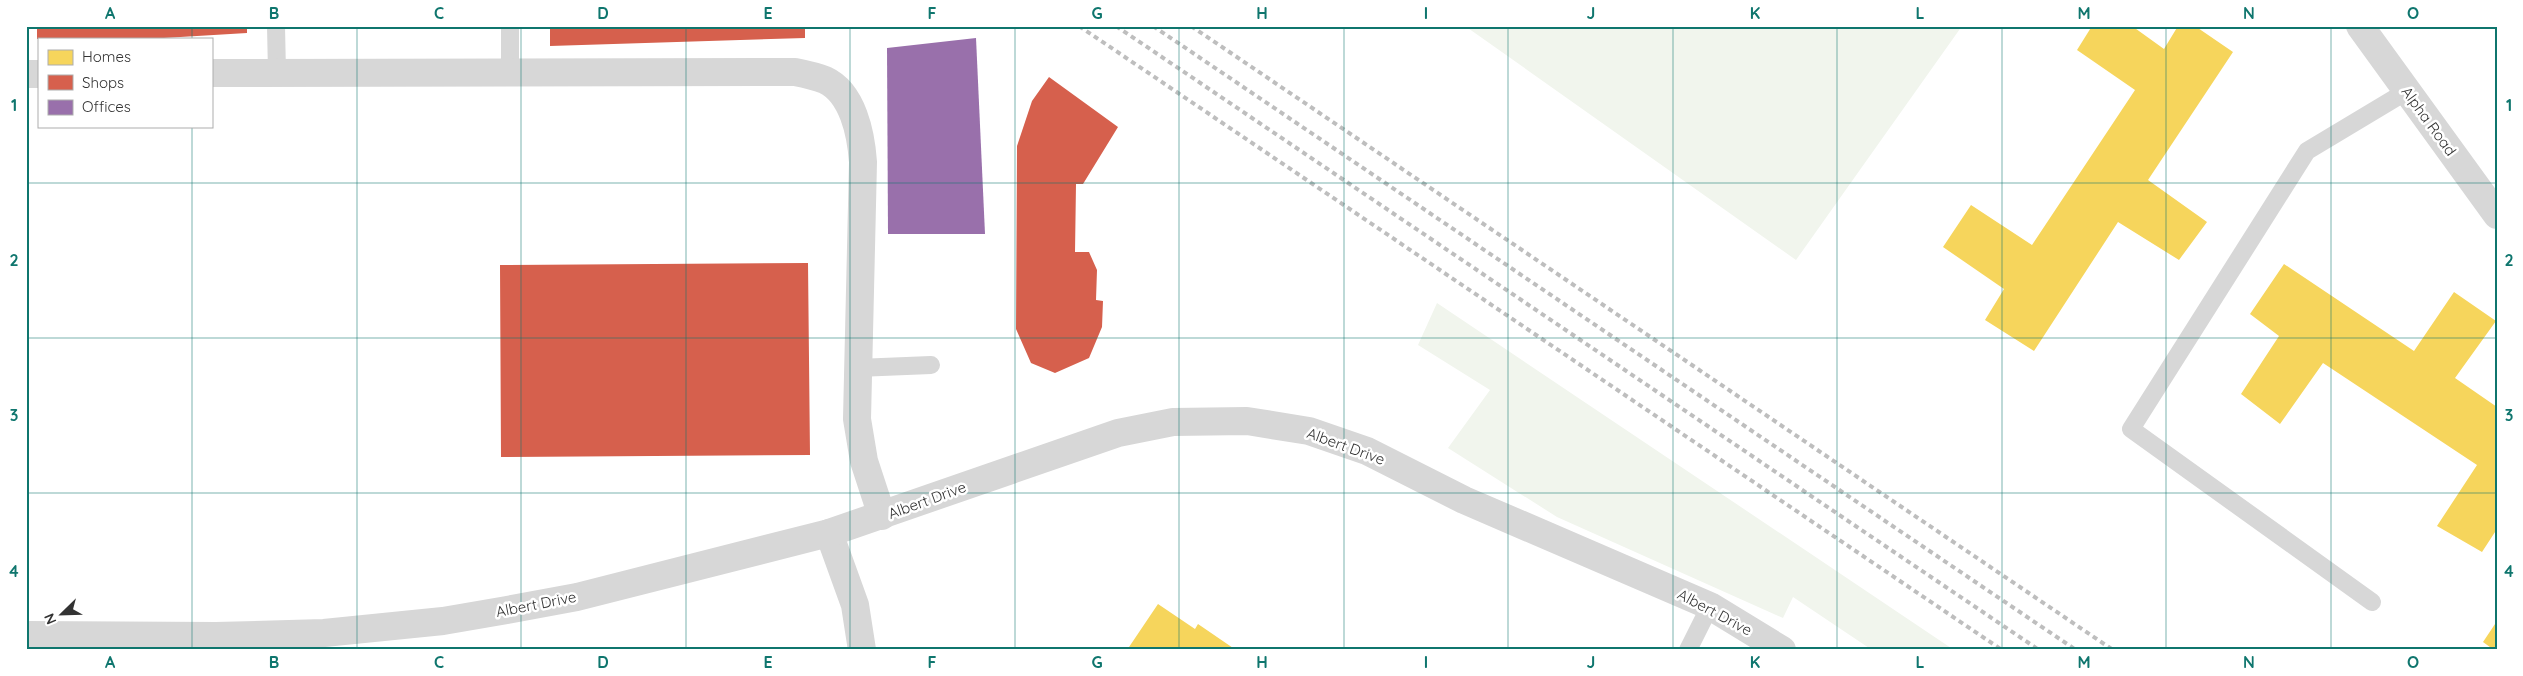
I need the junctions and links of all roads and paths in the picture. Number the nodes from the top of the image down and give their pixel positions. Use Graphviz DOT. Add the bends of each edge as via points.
graph roads {
  1 [pos="276,26"];
  2 [pos="510,26"];
  3 [pos="2360,26"];
  4 [pos="510,71"];
  5 [pos="212,73"];
  6 [pos="277,73"];
  7 [pos="2407,90"];
  8 [pos="2497,215"];
  9 [pos="931,365"];
  10 [pos="857,368"];
  11 [pos="882,516"];
  12 [pos="829,534"];
  13 [pos="2372,602"];
  14 [pos="1710,606"];
  15 [pos="26,635"];
  16 [pos="862,650"];
  17 [pos="1688,650"];
  18 [pos="1782,650"];
  1 -- 6 [label="lane"];
  2 -- 4 [label="lane"];
  3 -- 7 [label="street, Alpha Road"];
  4 -- 6 [label="street"];
  4 -- 10 [label="street" via="794,72 827,81 847,103 861,140"];
  5 -- 6 [label="street"];
  7 -- 8 [label="street, Alpha Road"];
  7 -- 13 [label="lane" via="2307,151 2131,429"];
  9 -- 10 [label="lane"];
  10 -- 11 [label="street" via="859,442"];
  11 -- 12 [label="street, Albert Drive"];
  11 -- 14 [label="street, Albert Drive" via="1118,433 1173,422 1248,422 1309,431 1367,451 1464,500"];
  12 -- 15 [label="street, Albert Drive" via="577,597 443,621 279,635"];
  12 -- 16 [label="street" via="855,605"];
  14 -- 17 [label="lane"];
  14 -- 18 [label="street, Albert Drive"];
}
